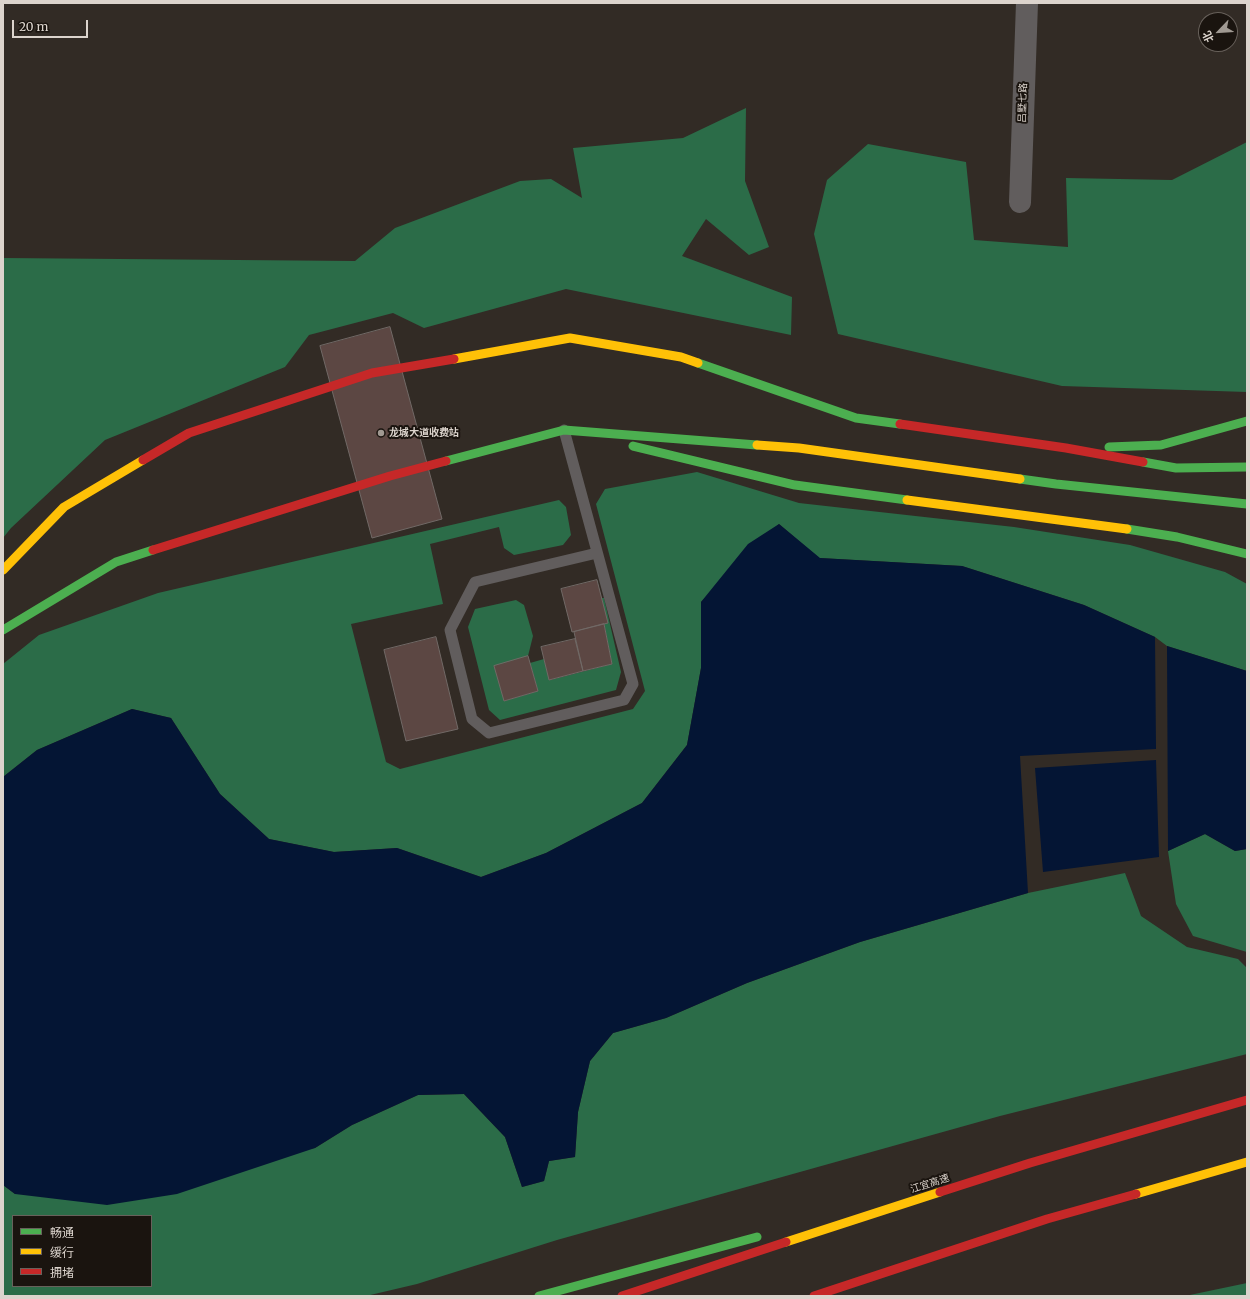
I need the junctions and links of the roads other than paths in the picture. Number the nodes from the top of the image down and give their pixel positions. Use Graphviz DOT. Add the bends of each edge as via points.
graph roads {
  1 [pos="1027,3"];
  2 [pos="1020,202"];
  3 [pos="1247,421"];
  4 [pos="564,430"];
  5 [pos="1216,439"];
  6 [pos="1161,445"];
  7 [pos="1066,448"];
  8 [pos="1247,467"];
  9 [pos="1176,468"];
  10 [pos="1247,474"];
  11 [pos="1247,504"];
  12 [pos="597,553"];
  13 [pos="1247,554"];
  14 [pos="3,570"];
  15 [pos="3,630"];
  16 [pos="1247,1100"];
  17 [pos="1247,1162"];
  18 [pos="1030,1163"];
  19 [pos="846,1213"];
  20 [pos="769,1234"];
  21 [pos="540,1296"];
  22 [pos="622,1296"];
  23 [pos="814,1296"];
  1 -- 2 [label="street, 吕墅七路"];
  3 -- 6 [label="highway"];
  4 -- 11 [label="highway" via="798,448 1056,484"];
  4 -- 12 [label="lane"];
  4 -- 13 [label="highway" via="795,485 1086,523 1177,537"];
  4 -- 15 [label="highway" via="390,476 116,562"];
  5 -- 6 [label="highway"];
  6 -- 7 [label="highway"];
  7 -- 9 [label="highway"];
  7 -- 14 [label="highway" via="856,418 681,357 570,338 372,373 189,433 64,507"];
  8 -- 9 [label="highway"];
  9 -- 10 [label="highway"];
  12 -- 12 [label="lane" via="474,582 450,630 472,719 489,733 624,700 633,684"];
  16 -- 18 [label="highway, 江宜高速"];
  17 -- 23 [label="highway" via="1047,1218"];
  18 -- 19 [label="highway"];
  18 -- 22 [label="highway, 江宜高速"];
  20 -- 21 [label="highway"];
}
